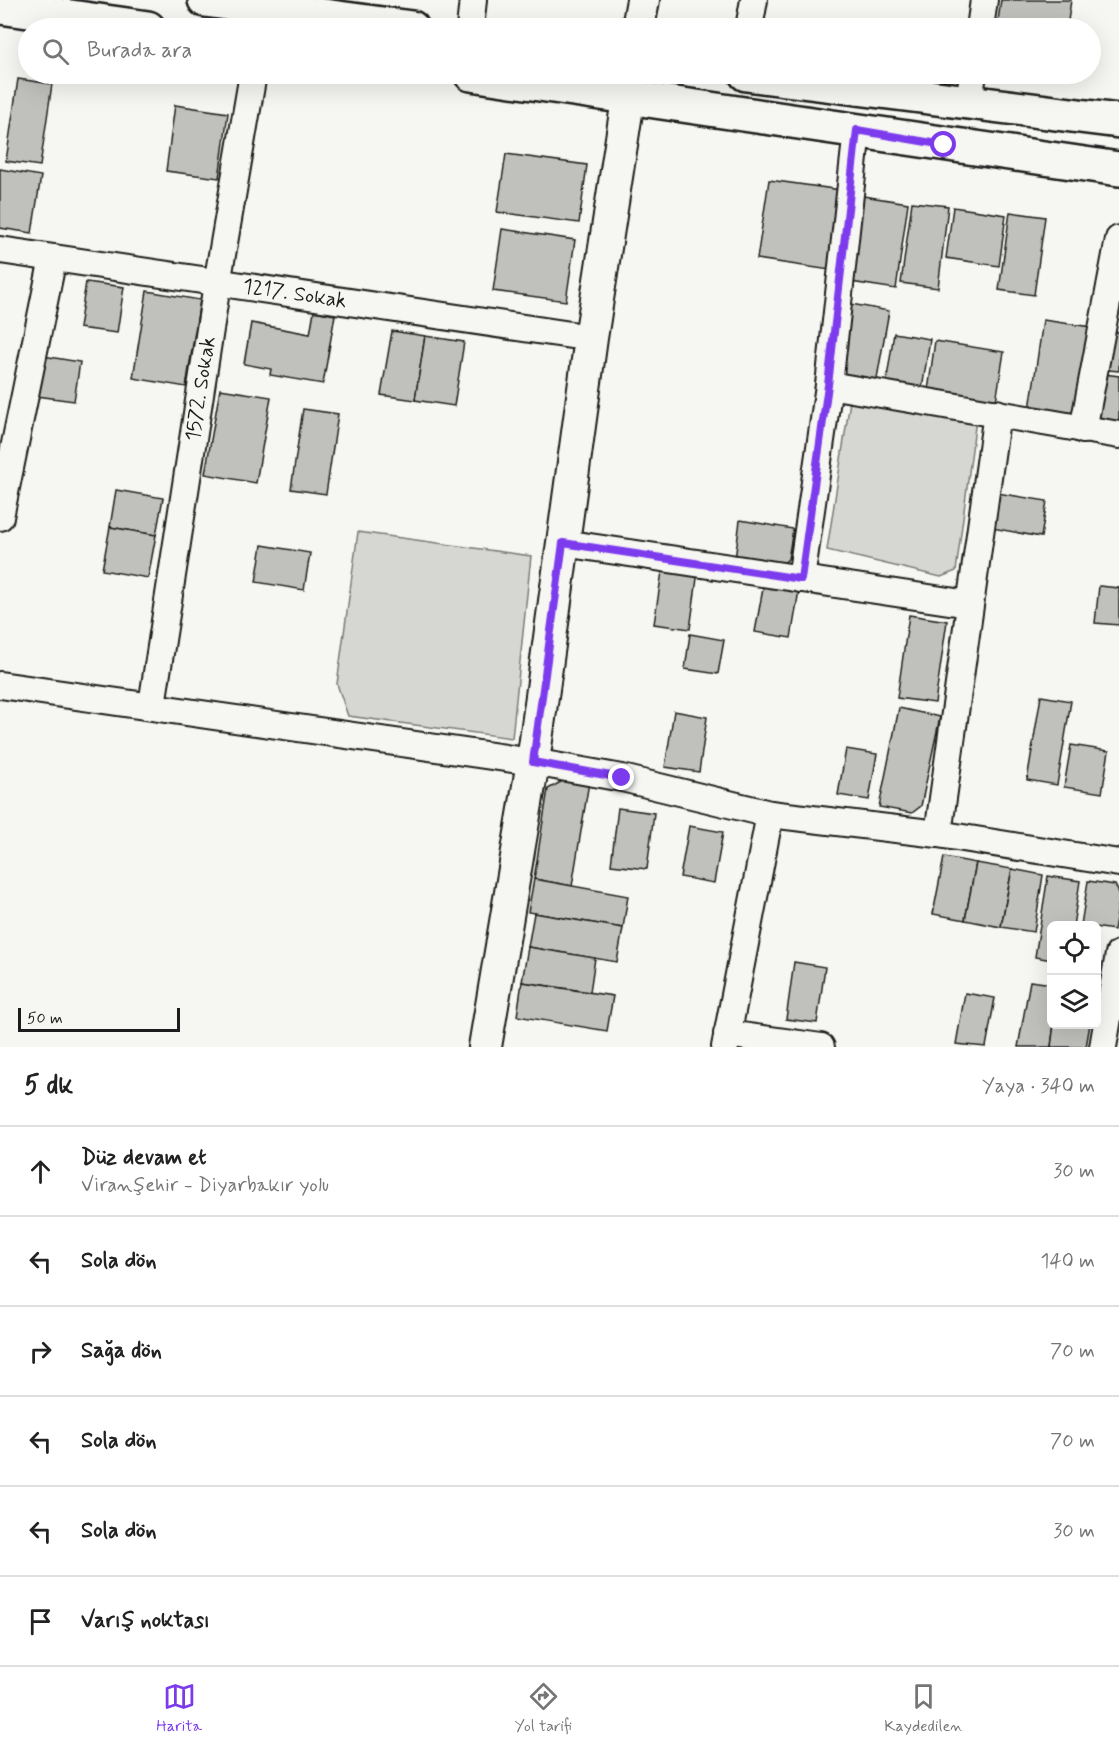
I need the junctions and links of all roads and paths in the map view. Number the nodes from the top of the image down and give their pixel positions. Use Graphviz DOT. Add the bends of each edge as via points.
graph roads {
  1 [pos="205,0"];
  2 [pos="473,0"];
  3 [pos="643,0"];
  4 [pos="754,0"];
  5 [pos="984,0"];
  6 [pos="0,7"];
  7 [pos="78,18"];
  8 [pos="338,18"];
  9 [pos="471,18"];
  10 [pos="640,18"];
  11 [pos="751,18"];
  12 [pos="981,18"];
  13 [pos="251,84"];
  14 [pos="907,84"];
  15 [pos="630,85"];
  16 [pos="971,88"];
  17 [pos="1119,120"];
  18 [pos="857,130"];
  19 [pos="1119,169"];
  20 [pos="1119,239"];
  21 [pos="0,250"];
  22 [pos="53,258"];
  23 [pos="217,284"];
  24 [pos="591,338"];
  25 [pos="828,385"];
  26 [pos="997,413"];
  27 [pos="1083,430"];
  28 [pos="1119,435"];
  29 [pos="1,504"];
  30 [pos="563,543"];
  31 [pos="801,579"];
  32 [pos="969,604"];
  33 [pos="0,685"];
  34 [pos="152,705"];
  35 [pos="533,762"];
  36 [pos="770,814"];
  37 [pos="938,834"];
  38 [pos="1119,863"];
  39 [pos="1119,954"];
  40 [pos="726,1040"];
  41 [pos="485,1047"];
  42 [pos="821,1047"];
  43 [pos="1104,1047"];
  1 -- 8 [label="main road"];
  2 -- 9 [label="street"];
  3 -- 10 [label="street"];
  4 -- 11 [label="street"];
  5 -- 12 [label="street"];
  6 -- 7 [label="main road"];
  13 -- 23 [label="street, 1572. Sokak"];
  14 -- 16 [label="main road"];
  15 -- 18 [label="main road"];
  15 -- 24 [label="street"];
  16 -- 17 [label="main road"];
  18 -- 19 [label="main road"];
  18 -- 25 [label="street"];
  20 -- 27 [label="street"];
  21 -- 22 [label="street, 1217. Sokak"];
  22 -- 23 [label="street, 1217. Sokak"];
  22 -- 29 [label="street"];
  23 -- 24 [label="street, 1217. Sokak"];
  23 -- 34 [label="street, 1572. Sokak"];
  24 -- 30 [label="street"];
  25 -- 26 [label="street"];
  25 -- 31 [label="street"];
  26 -- 27 [label="street"];
  26 -- 32 [label="street"];
  27 -- 28 [label="street"];
  30 -- 31 [label="street"];
  30 -- 35 [label="street"];
  31 -- 32 [label="street"];
  32 -- 37 [label="street"];
  33 -- 34 [label="street"];
  34 -- 35 [label="street"];
  35 -- 36 [label="street" via="622,778"];
  35 -- 41 [label="street"];
  36 -- 37 [label="street"];
  36 -- 40 [label="street"];
  37 -- 38 [label="street"];
  39 -- 43 [label="street"];
  40 -- 42 [label="street"];
}
